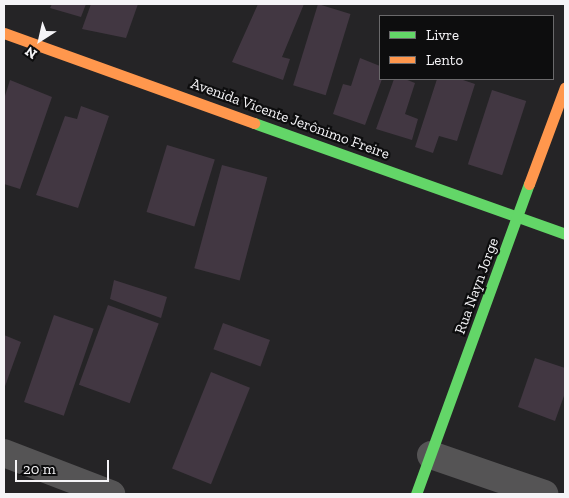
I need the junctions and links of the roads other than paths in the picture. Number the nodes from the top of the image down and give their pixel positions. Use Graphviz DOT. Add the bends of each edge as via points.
graph roads {
  1 [pos="4,33"];
  2 [pos="565,88"];
  3 [pos="518,217"];
  4 [pos="565,234"];
  5 [pos="4,453"];
  6 [pos="431,454"];
  7 [pos="111,494"];
  8 [pos="416,494"];
  9 [pos="544,494"];
  1 -- 3 [label="street, Avenida Vicente Jerônimo Freire"];
  2 -- 3 [label="street, Rua Nayn Jorge"];
  3 -- 4 [label="street, Avenida Vicente Jerônimo Freire"];
  3 -- 6 [label="street, Rua Nayn Jorge"];
  5 -- 7 [label="street"];
  6 -- 8 [label="street, Rua Nayn Jorge"];
  6 -- 9 [label="street"];
}
